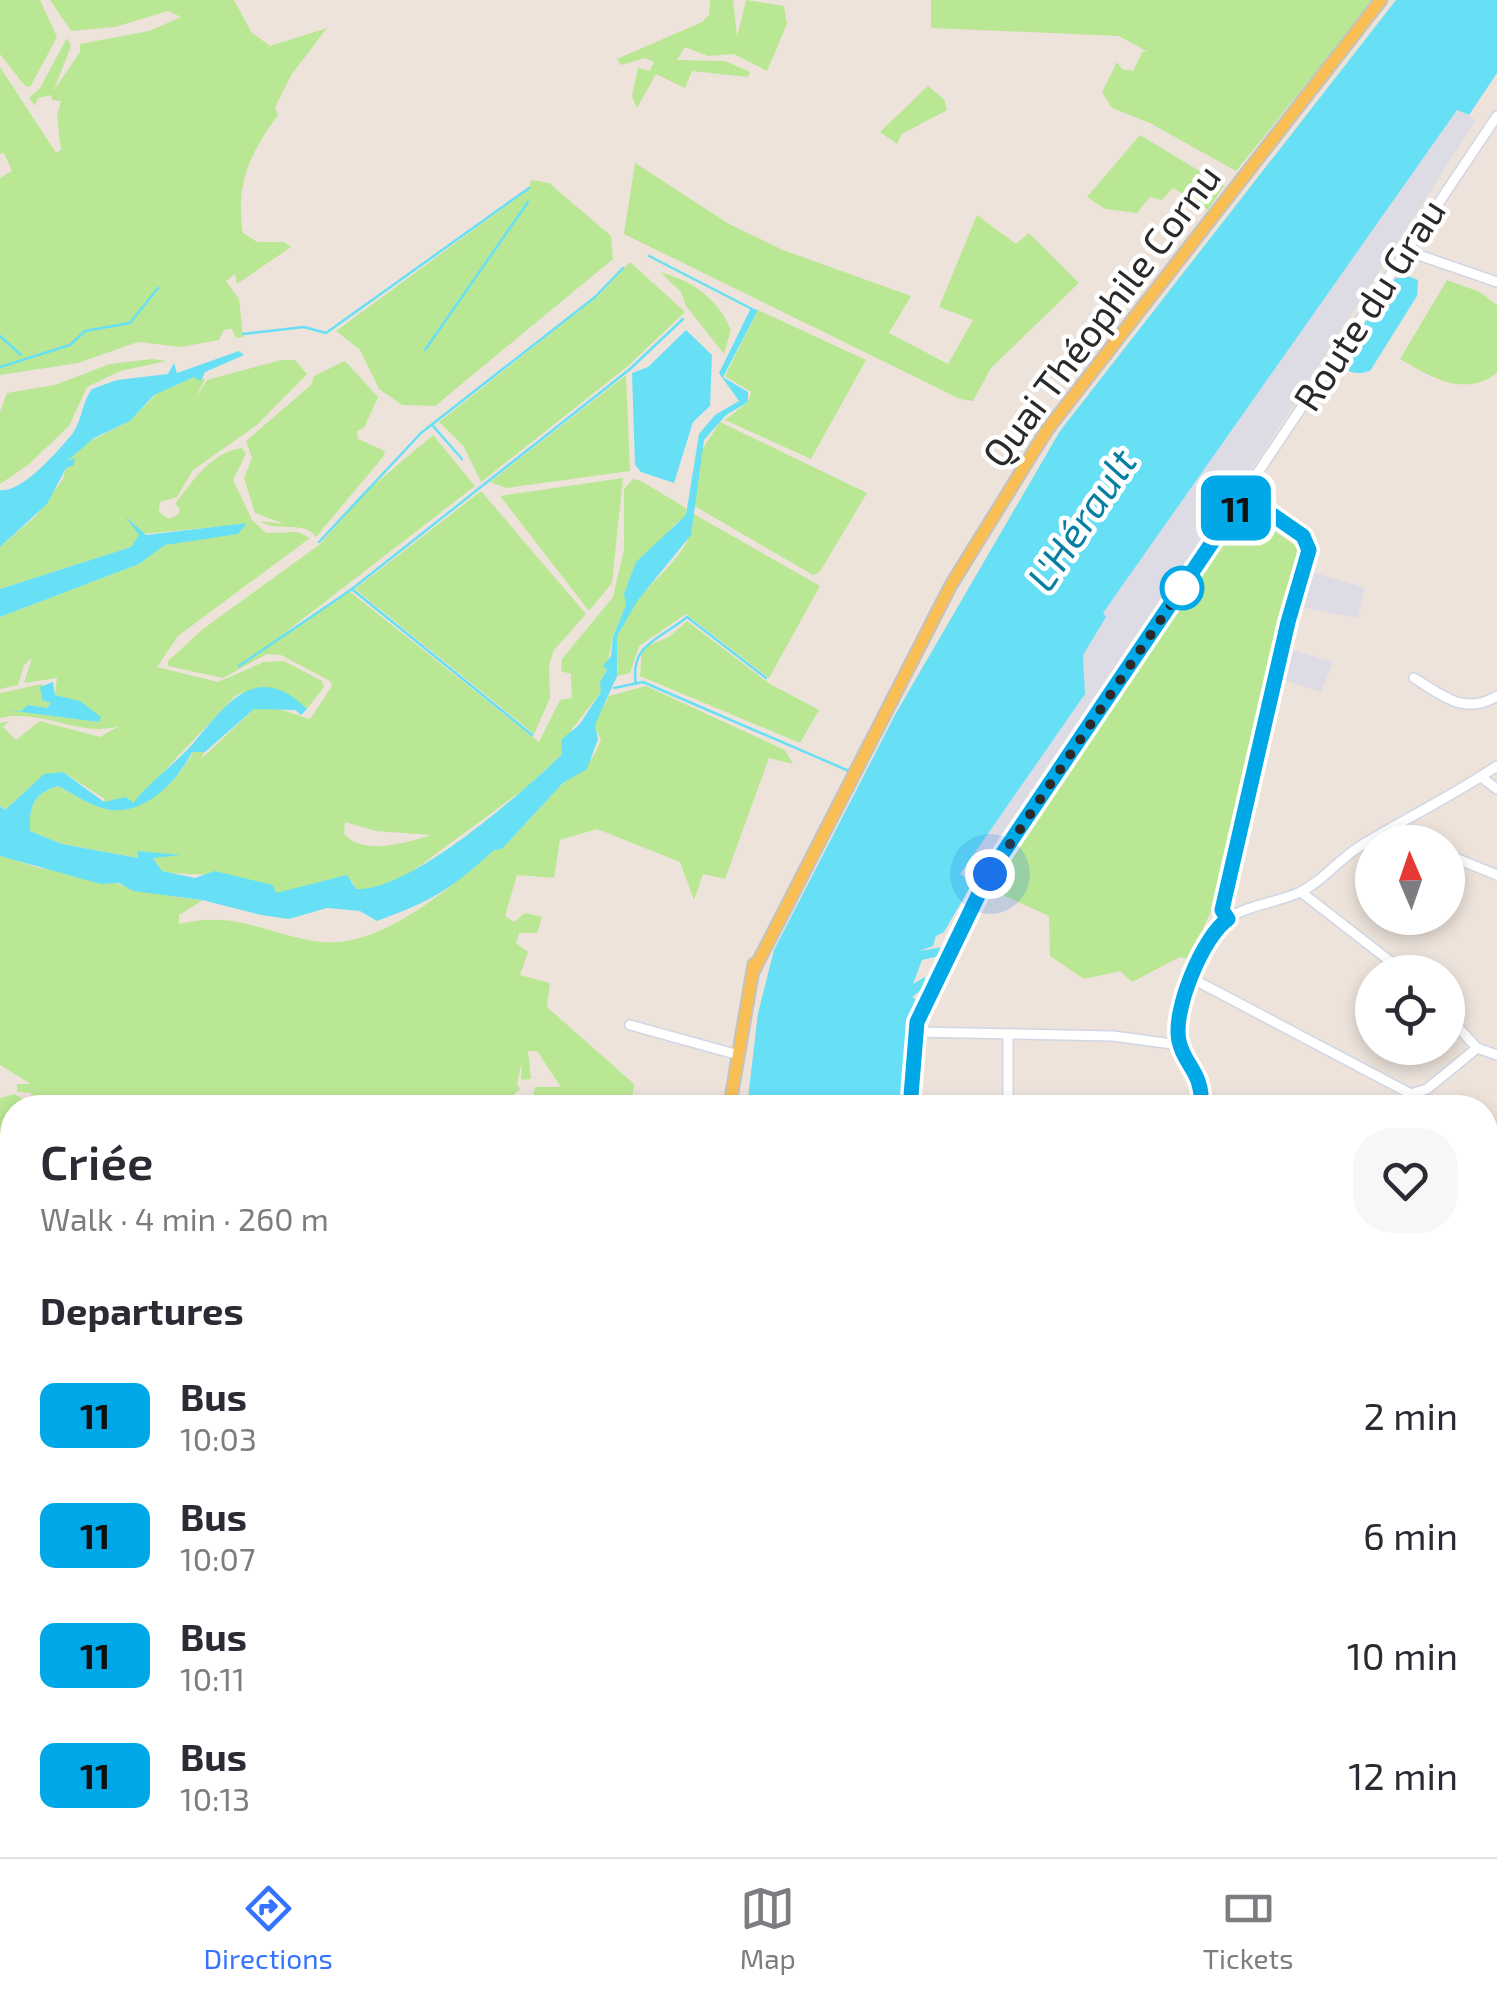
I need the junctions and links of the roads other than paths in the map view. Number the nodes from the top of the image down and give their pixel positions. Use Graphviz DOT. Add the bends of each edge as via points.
graph roads {
  1 [pos="1382,0"];
  2 [pos="1497,116"];
  3 [pos="1404,250"];
  4 [pos="1497,282"];
  5 [pos="1244,495"];
  6 [pos="1414,678"];
  7 [pos="1497,696"];
  8 [pos="1497,766"];
  9 [pos="1481,777"];
  10 [pos="1497,789"];
  11 [pos="1401,825"];
  12 [pos="1355,849"];
  13 [pos="1465,862"];
  14 [pos="1497,875"];
  15 [pos="1300,892"];
  16 [pos="1228,919"];
  17 [pos="1382,955"];
  18 [pos="1192,978"];
  19 [pos="630,1025"];
  20 [pos="914,1032"];
  21 [pos="1008,1035"];
  22 [pos="1465,1035"];
  23 [pos="1180,1045"];
  24 [pos="1477,1048"];
  25 [pos="736,1054"];
  26 [pos="1497,1055"];
  27 [pos="727,1095"];
  28 [pos="911,1095"];
  29 [pos="1008,1095"];
  30 [pos="1200,1095"];
  1 -- 25 [label="main road, Quai Théophile Cornu" via="1046,430 951,585 787,900 766,927"];
  2 -- 3 [label="street, Route du Grau"];
  3 -- 4 [label="street"];
  3 -- 5 [label="street, Route du Grau"];
  5 -- 16 [label="street" via="1303,536 1309,550 1222,910"];
  5 -- 20 [label="street, Route du Grau" via="988,875"];
  6 -- 7 [label="street" via="1444,700 1482,705"];
  8 -- 9 [label="street"];
  9 -- 10 [label="street"];
  9 -- 11 [label="street"];
  12 -- 15 [label="street"];
  13 -- 14 [label="street"];
  15 -- 16 [label="street"];
  15 -- 17 [label="street"];
  16 -- 18 [label="street" via="1210,938"];
  18 -- 23 [label="street"];
  18 -- 24 [label="street" via="1411,1094 1427,1089"];
  19 -- 25 [label="street"];
  20 -- 21 [label="street"];
  20 -- 28 [label="street"];
  21 -- 23 [label="street" via="1113,1036"];
  21 -- 29 [label="street"];
  22 -- 24 [label="street"];
  23 -- 30 [label="street" via="1197,1070"];
  24 -- 26 [label="street"];
  25 -- 27 [label="main road, Quai Théophile Cornu"];
}
